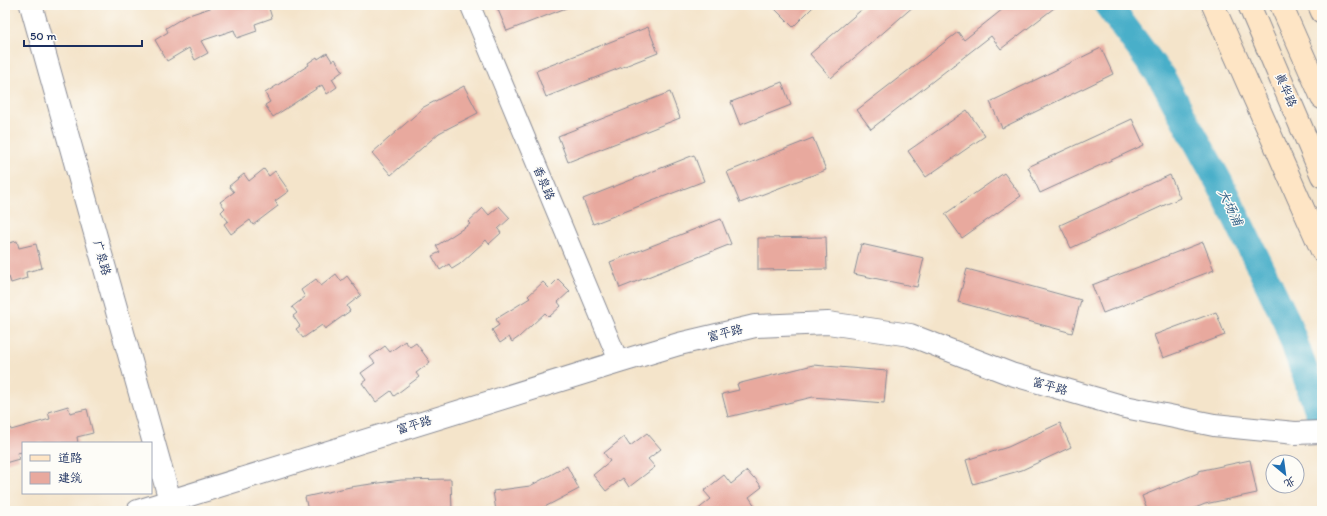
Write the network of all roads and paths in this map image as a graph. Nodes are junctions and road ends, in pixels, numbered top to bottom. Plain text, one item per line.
1 (31, 5) edge
2 (470, 5) edge
3 (1213, 5) edge
4 (1249, 5) edge
5 (1281, 5) edge
6 (1319, 5) edge
7 (1322, 12) edge
8 (1322, 98) edge
9 (1322, 176) edge
10 (1322, 251) edge
11 (619, 362) junction
12 (1322, 432) edge
13 (171, 506) edge
14 (138, 511) edge

1 - 13 street, 广泉路
2 - 11 street, 香泉路
3 - 10 main road
4 - 9 main road, 真华路
5 - 8 main road
6 - 7 main road
11 - 12 street, 富平路
11 - 13 street, 富平路
13 - 14 street, 富平路

